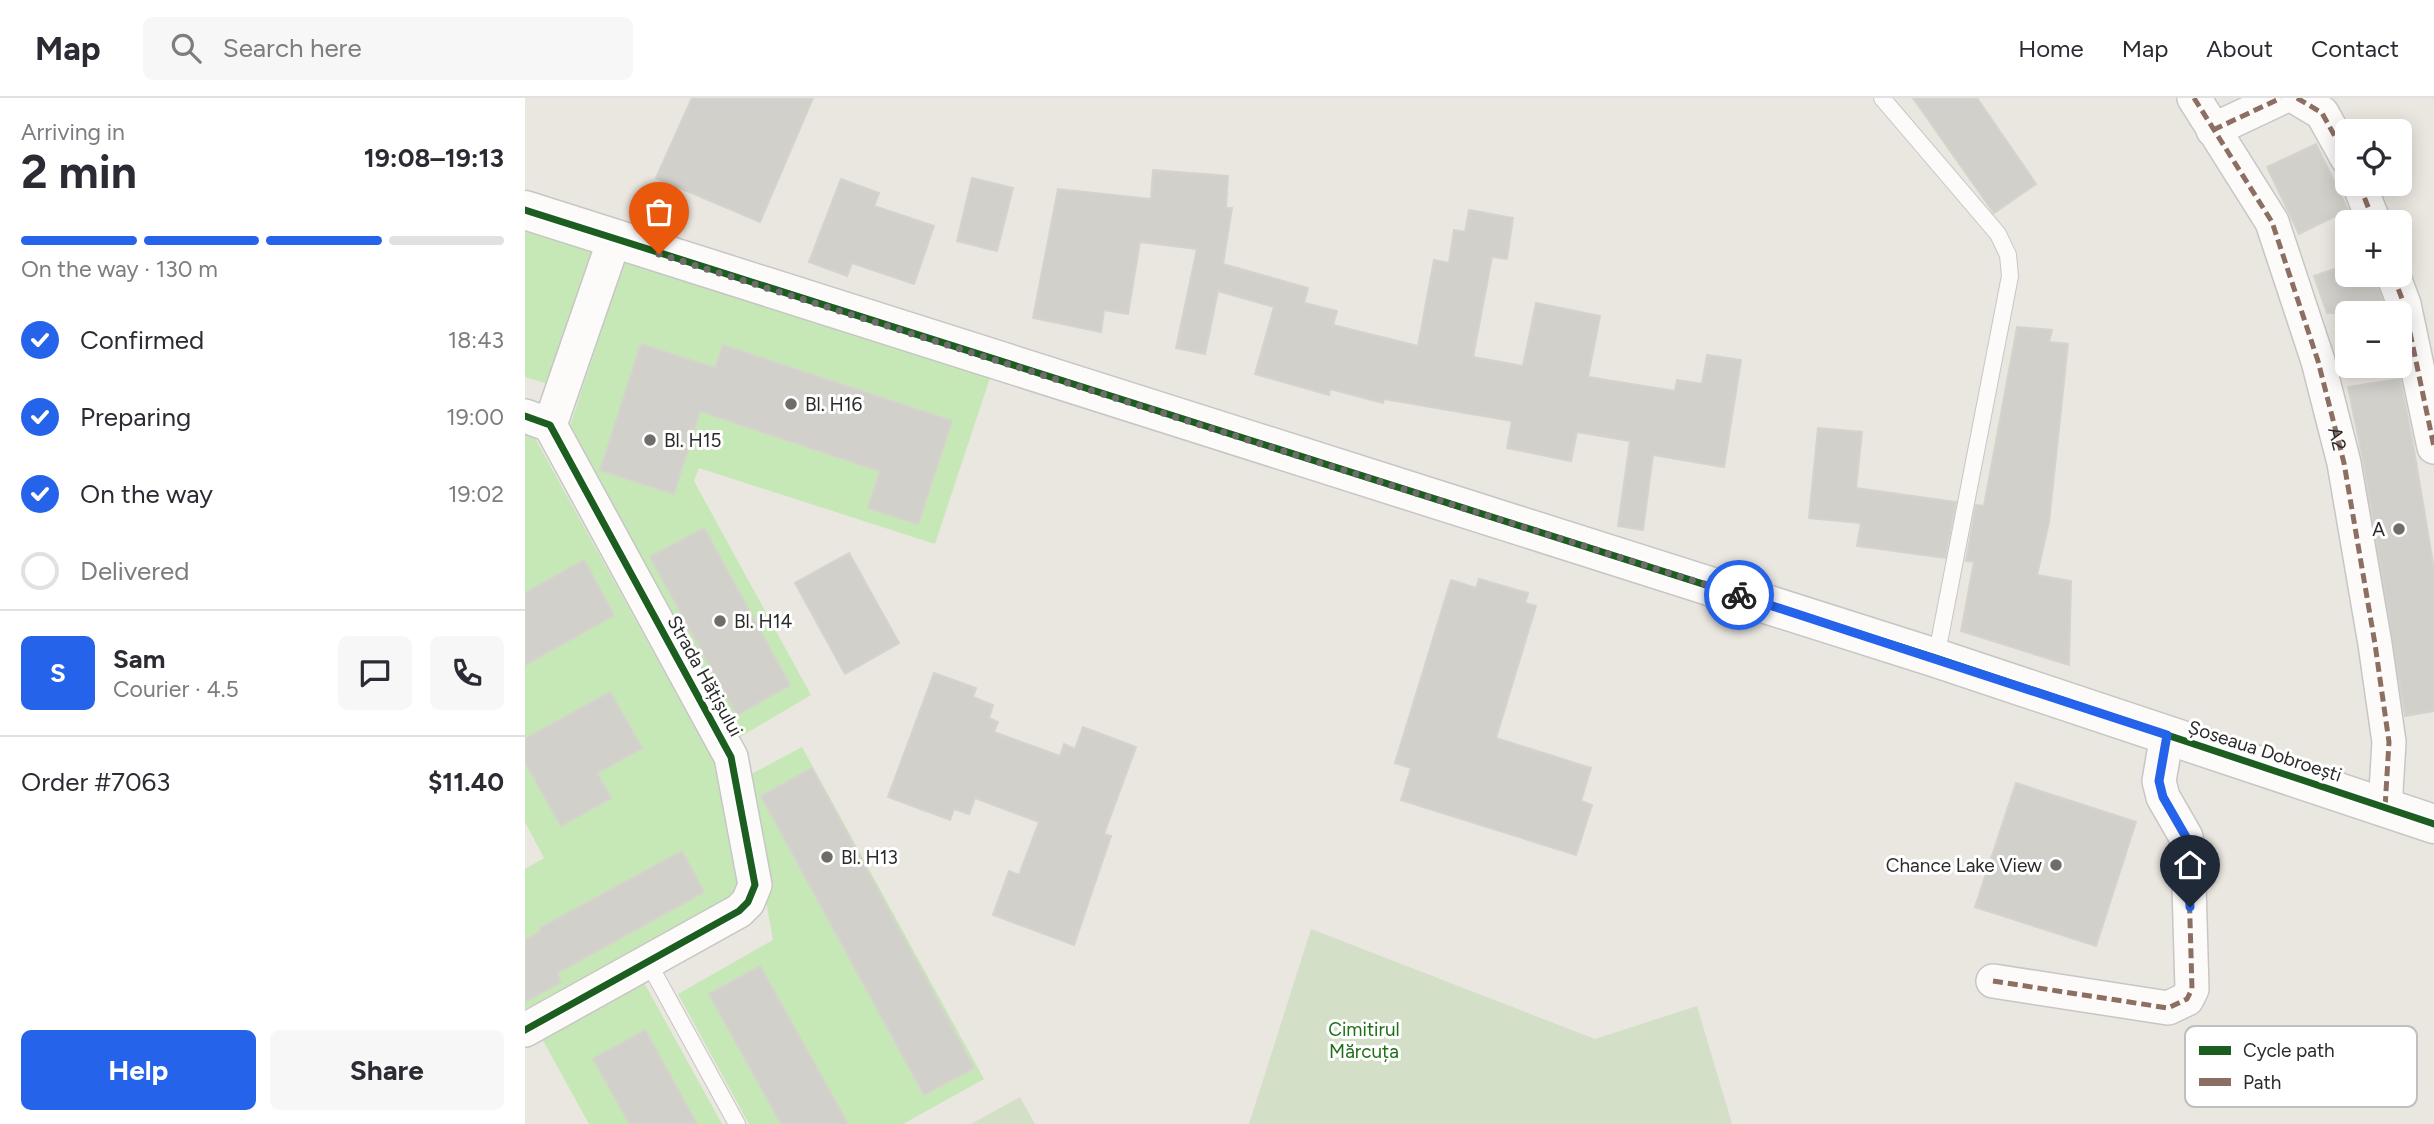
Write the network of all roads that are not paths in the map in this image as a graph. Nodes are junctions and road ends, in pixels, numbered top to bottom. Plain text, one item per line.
1 (1882, 98) edge
2 (2194, 98) edge
3 (2281, 98) edge
4 (2297, 98) edge
5 (2213, 130) junction
6 (2335, 136) edge
7 (525, 210) edge
8 (614, 240) junction
9 (2398, 287) edge
10 (537, 420) edge
11 (2434, 447) edge
12 (1936, 658) junction
13 (2167, 735) junction
14 (2385, 808) junction
15 (2434, 824) edge
16 (648, 962) junction
17 (1993, 981) dead end
18 (525, 1030) edge
19 (737, 1124) edge

1 - 12 lane
2 - 5 street, A2
3 - 5 street
4 - 6 street
5 - 14 street, A2
7 - 8 street, Șoseaua Dobroești
8 - 10 street, Strada Hățișului
8 - 12 street, Șoseaua Dobroești
9 - 11 street
10 - 16 street, Strada Hățișului
12 - 13 street, Șoseaua Dobroești
13 - 14 street, Șoseaua Dobroești
13 - 17 street
14 - 15 street, Șoseaua Dobroești
16 - 18 street, Strada Hățișului
16 - 19 lane

